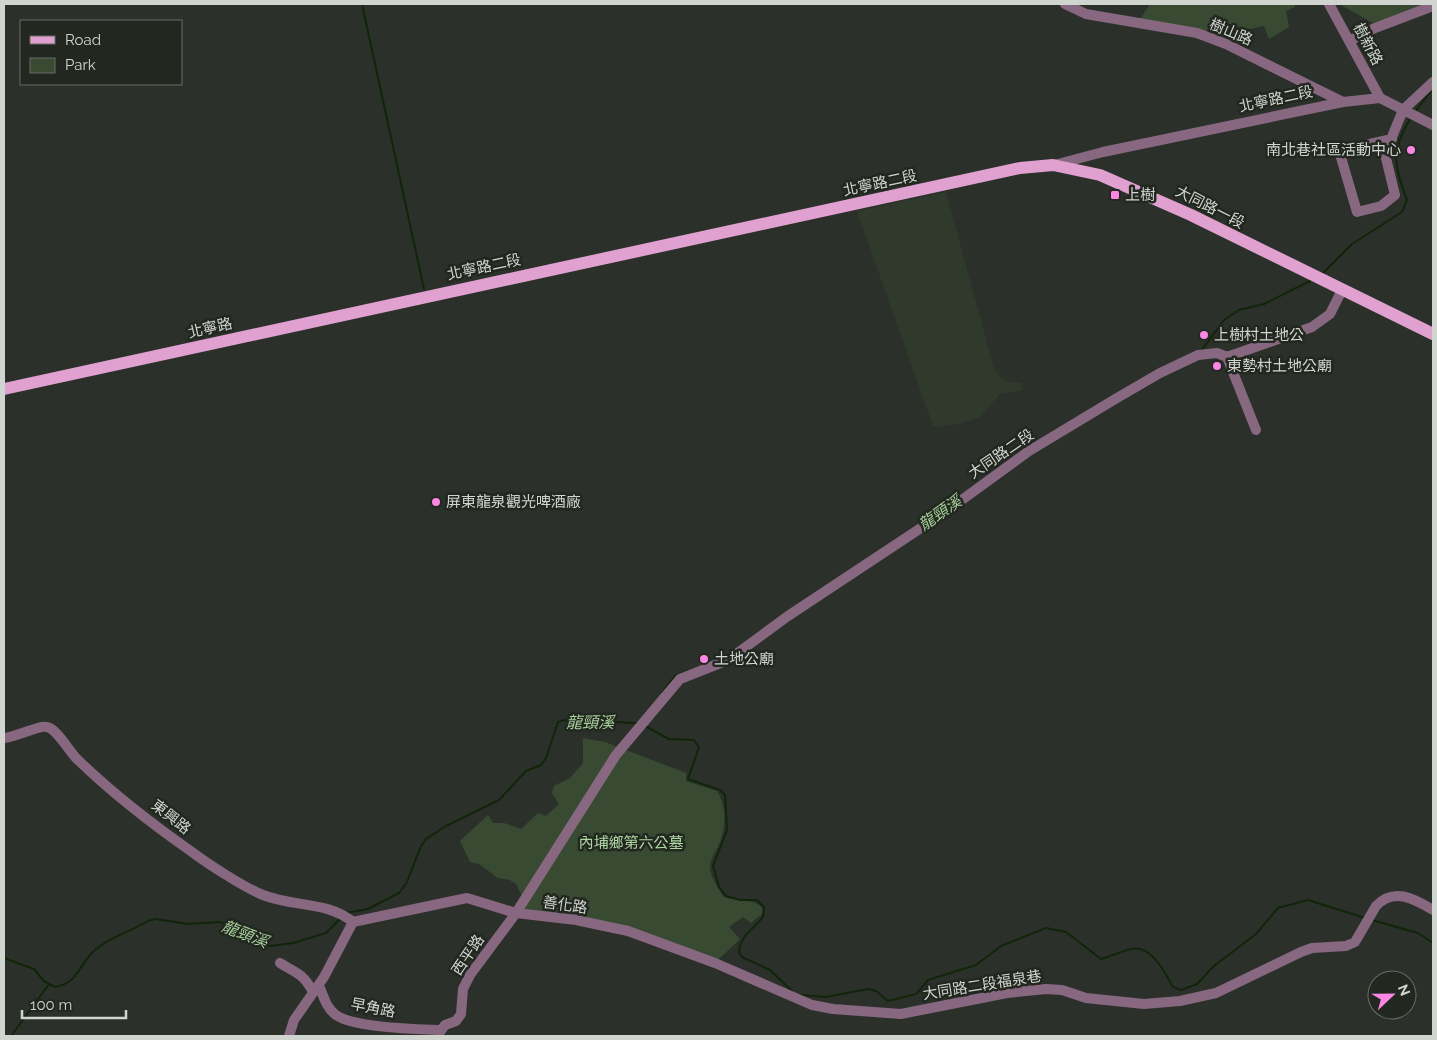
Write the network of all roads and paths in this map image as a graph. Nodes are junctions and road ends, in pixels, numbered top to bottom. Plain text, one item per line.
1 (1065, 4) edge
2 (1328, 4) edge
3 (1433, 6) edge
4 (1350, 41) junction
5 (1433, 82) edge
6 (1380, 98) junction
7 (1343, 102) junction
8 (1410, 114) junction
9 (1433, 125) edge
10 (1392, 139) junction
11 (1053, 165) junction
12 (1342, 290) junction
13 (423, 297) joint
14 (1433, 334) edge
15 (1227, 357) junction
16 (4, 389) edge
17 (1256, 430) dead end
18 (4, 738) edge
19 (1433, 910) edge
20 (516, 913) junction
21 (346, 917) junction
22 (280, 962) dead end
23 (768, 986) joint
24 (316, 989) junction
25 (439, 1033) edge
26 (289, 1036) edge

1 - 7 street, 樹山路
2 - 4 street, 樹新路
3 - 4 street
4 - 6 street, 樹新路
5 - 8 street
6 - 7 street
6 - 8 street
7 - 11 street, 北寧路二段
8 - 9 street
8 - 10 street
10 - 10 street
11 - 12 main road, 大同路一段
11 - 13 main road, 北寧路二段
12 - 14 main road
12 - 15 street, 大同路二段
13 - 16 main road, 北寧路
15 - 17 street
15 - 20 street, 大同路二段
18 - 21 street, 東興路
19 - 23 street, 大同路二段福泉巷
20 - 21 street, 善化路
20 - 23 street, 善化路
20 - 25 street, 西平路
21 - 24 street
22 - 24 street, 早角路
24 - 25 street, 早角路
24 - 26 street

